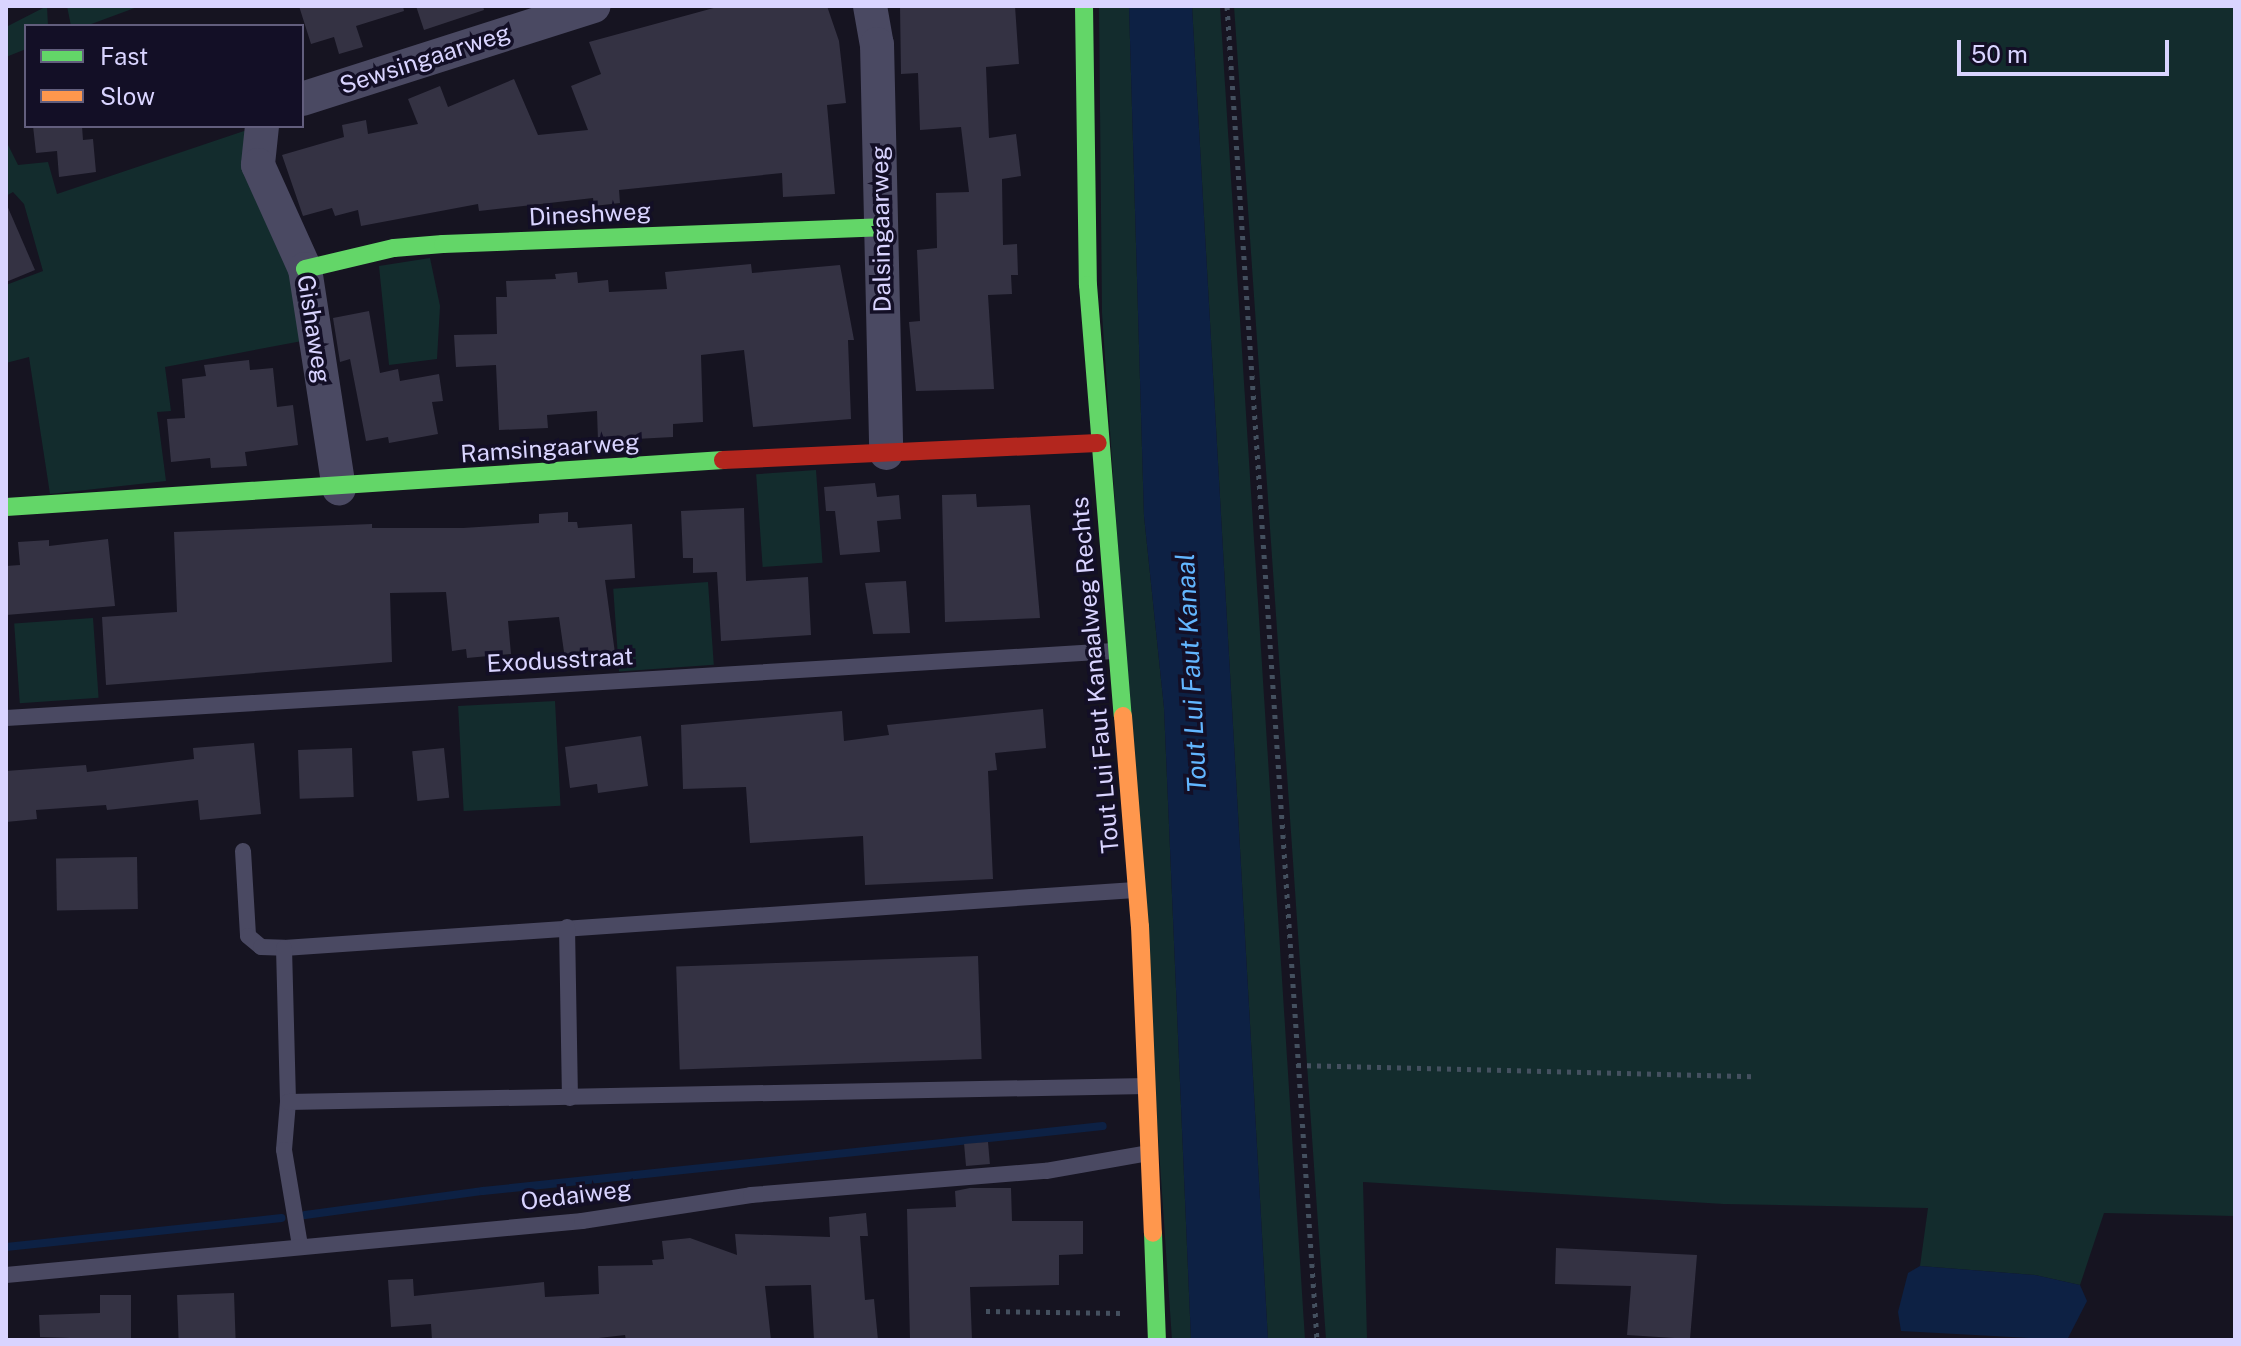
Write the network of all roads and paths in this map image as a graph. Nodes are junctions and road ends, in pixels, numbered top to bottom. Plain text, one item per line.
1 (594, 6) edge
2 (870, 6) edge
3 (1084, 6) edge
4 (1227, 6) edge
5 (304, 98) edge
6 (260, 128) edge
7 (881, 227) junction
8 (305, 269) junction
9 (1098, 443) junction
10 (886, 453) junction
11 (339, 488) junction
12 (6, 507) edge
13 (1116, 651) junction
14 (6, 718) edge
15 (243, 851) dead end
16 (1138, 890) junction
17 (567, 927) junction
18 (284, 948) junction
19 (1297, 1065) junction
20 (1753, 1076) dead end
21 (1148, 1086) junction
22 (570, 1098) junction
23 (288, 1102) junction
24 (1150, 1153) junction
25 (300, 1246) junction
26 (6, 1275) edge
27 (986, 1311) dead end
28 (1156, 1313) junction
29 (1157, 1340) edge
30 (1317, 1340) edge

1 - 5 street, Sewsingaarweg
2 - 7 street, Dalsingaarweg
3 - 9 street, Tout Lui Faut Kanaalweg Rechts
4 - 19 path
6 - 8 street, Gishaweg
7 - 8 street, Dineshweg
7 - 10 street, Dalsingaarweg
8 - 11 street, Gishaweg
9 - 10 street, Ramsingaarweg
9 - 13 street, Tout Lui Faut Kanaalweg Rechts
10 - 11 street, Ramsingaarweg
11 - 12 street, Ramsingaarweg
13 - 14 lane, Exodusstraat
13 - 16 street, Tout Lui Faut Kanaalweg Rechts
15 - 18 lane
16 - 17 lane
16 - 21 street, Tout Lui Faut Kanaalweg Rechts
17 - 18 lane
17 - 22 lane
18 - 23 lane
19 - 20 path
19 - 30 path
21 - 22 lane
21 - 24 street, Tout Lui Faut Kanaalweg Rechts
22 - 23 lane
23 - 25 lane
24 - 25 lane, Oedaiweg
24 - 28 street, Tout Lui Faut Kanaalweg Rechts
25 - 26 lane, Oedaiweg
27 - 28 path
28 - 29 street, Tout Lui Faut Kanaalweg Rechts

